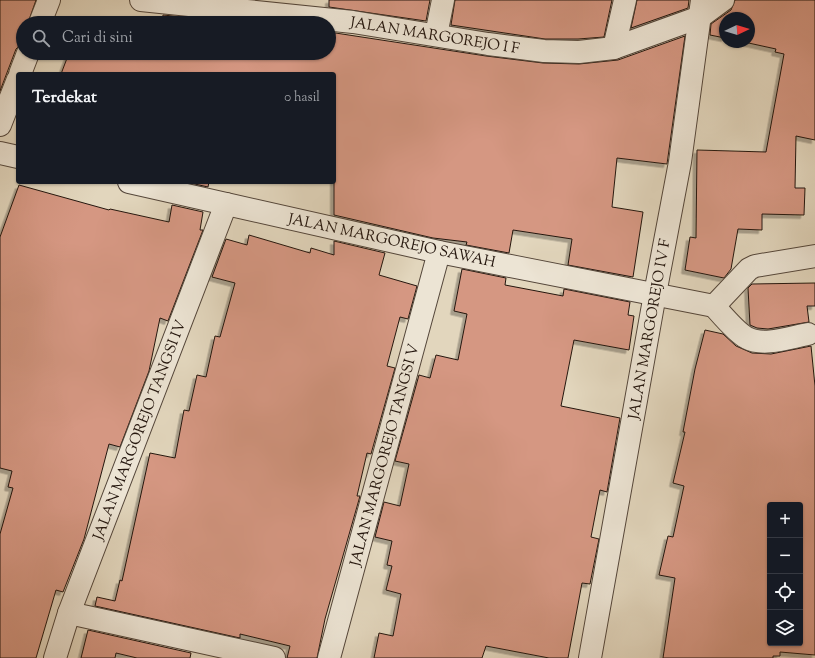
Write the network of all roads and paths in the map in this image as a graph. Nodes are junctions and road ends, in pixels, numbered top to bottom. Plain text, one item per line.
1 (49, 0) edge
2 (141, 0) edge
3 (443, 0) edge
4 (625, 0) edge
5 (724, 0) edge
6 (701, 8) edge
7 (43, 16) edge
8 (295, 16) edge
9 (336, 20) edge
10 (436, 35) junction
11 (614, 48) junction
12 (25, 60) edge
13 (21, 72) edge
14 (16, 84) edge
15 (0, 125) edge
16 (0, 153) edge
17 (16, 157) edge
18 (138, 184) edge
19 (226, 204) junction
20 (439, 252) junction
21 (815, 256) edge
22 (655, 294) junction
23 (714, 306) junction
24 (808, 334) dead end
25 (69, 613) junction
26 (55, 658) edge
27 (274, 658) edge
28 (329, 658) edge
29 (590, 658) edge

1 - 7 street
2 - 8 street, JALAN MARGOREJO I F
3 - 10 street
4 - 11 street
5 - 6 street, JALAN MARGOREJO I F
6 - 11 street, JALAN MARGOREJO I F
6 - 22 street, JALAN MARGOREJO IV F
9 - 10 street, JALAN MARGOREJO I F
10 - 11 street, JALAN MARGOREJO I F
12 - 13 street
14 - 15 street
16 - 17 street
18 - 19 street, JALAN MARGOREJO SAWAH
19 - 20 street, JALAN MARGOREJO SAWAH
19 - 25 street, JALAN MARGOREJO TANGSI IV
20 - 22 street, JALAN MARGOREJO SAWAH
20 - 28 street, JALAN MARGOREJO TANGSI V
21 - 23 street
22 - 23 street, JALAN MARGOREJO SAWAH
22 - 29 street, JALAN MARGOREJO IV F
23 - 24 street
25 - 26 street, JALAN MARGOREJO TANGSI IV
25 - 27 street

